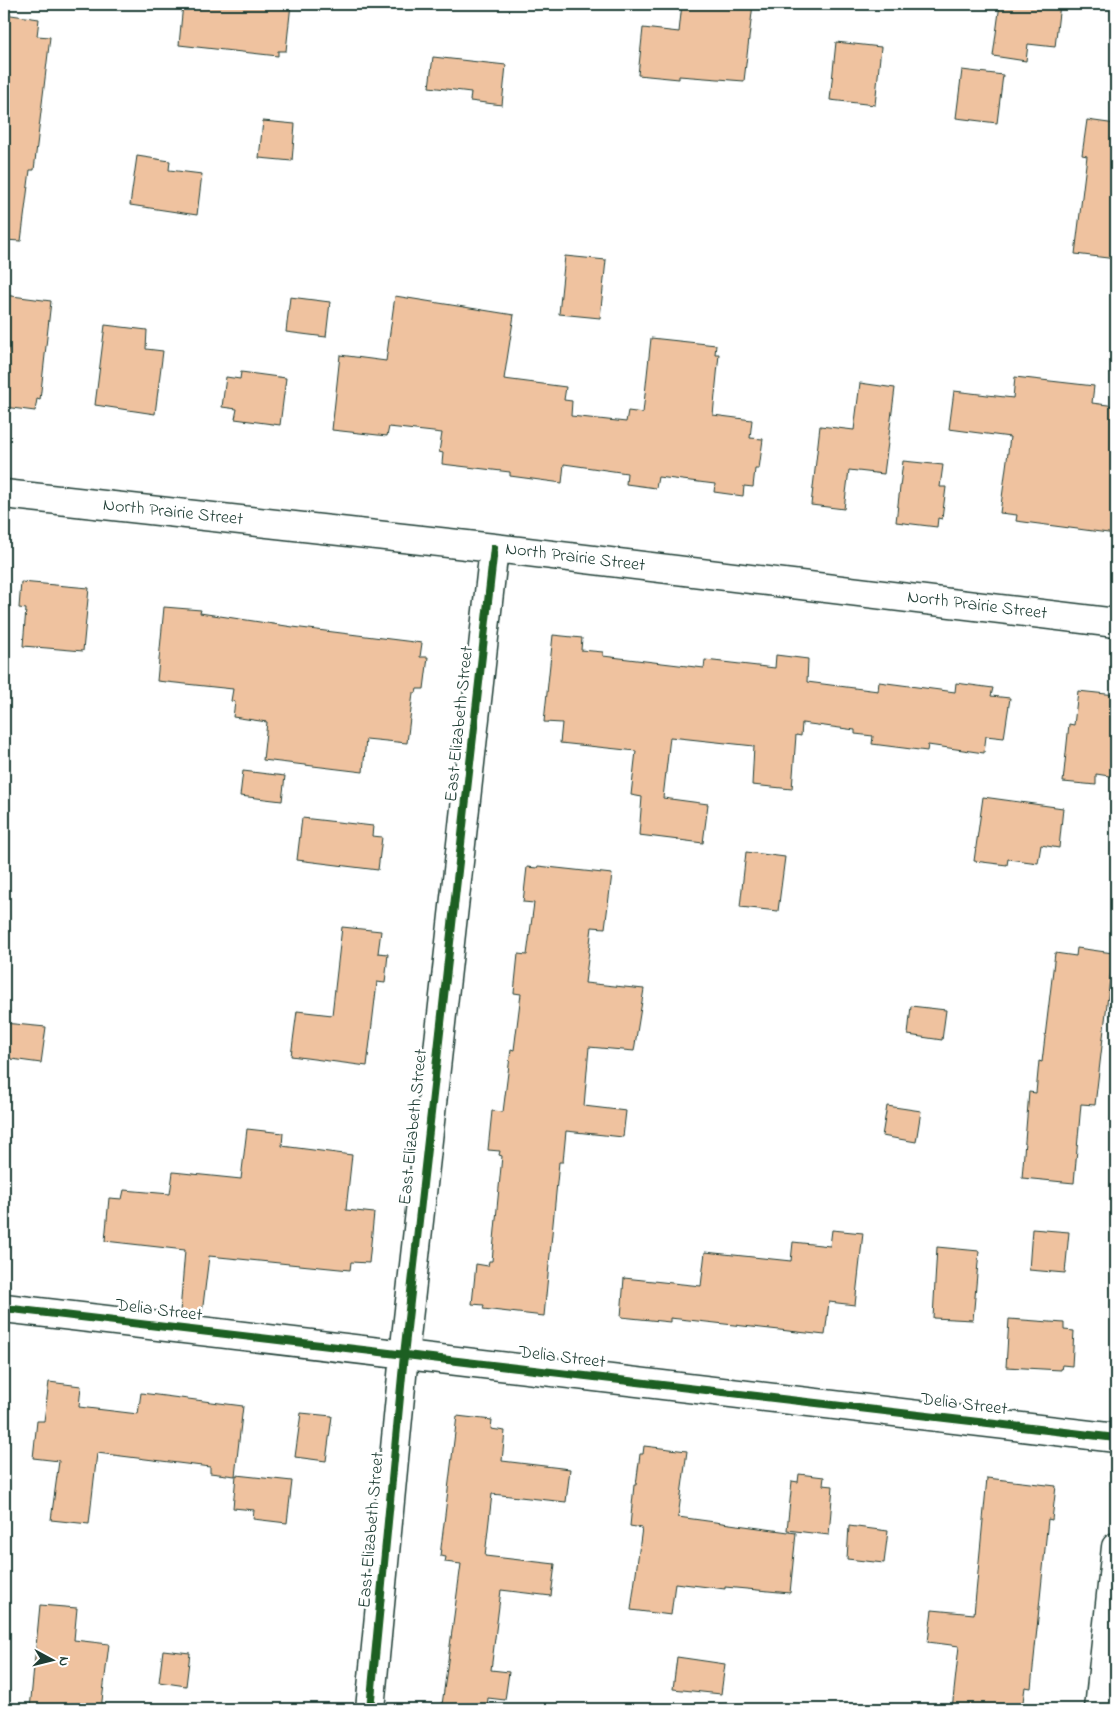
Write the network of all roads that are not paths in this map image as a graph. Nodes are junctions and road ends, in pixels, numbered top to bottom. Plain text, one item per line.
1 (4, 494) edge
2 (494, 548) junction
3 (1116, 623) edge
4 (4, 1308) edge
5 (404, 1355) junction
6 (1116, 1438) edge
7 (1116, 1547) edge
8 (370, 1709) edge
9 (1098, 1709) edge

1 - 2 street, North Prairie Street
2 - 3 street, North Prairie Street
2 - 5 street, East Elizabeth Street
4 - 5 street, Delia Street
5 - 6 street, Delia Street
5 - 8 street, East Elizabeth Street
7 - 9 street

